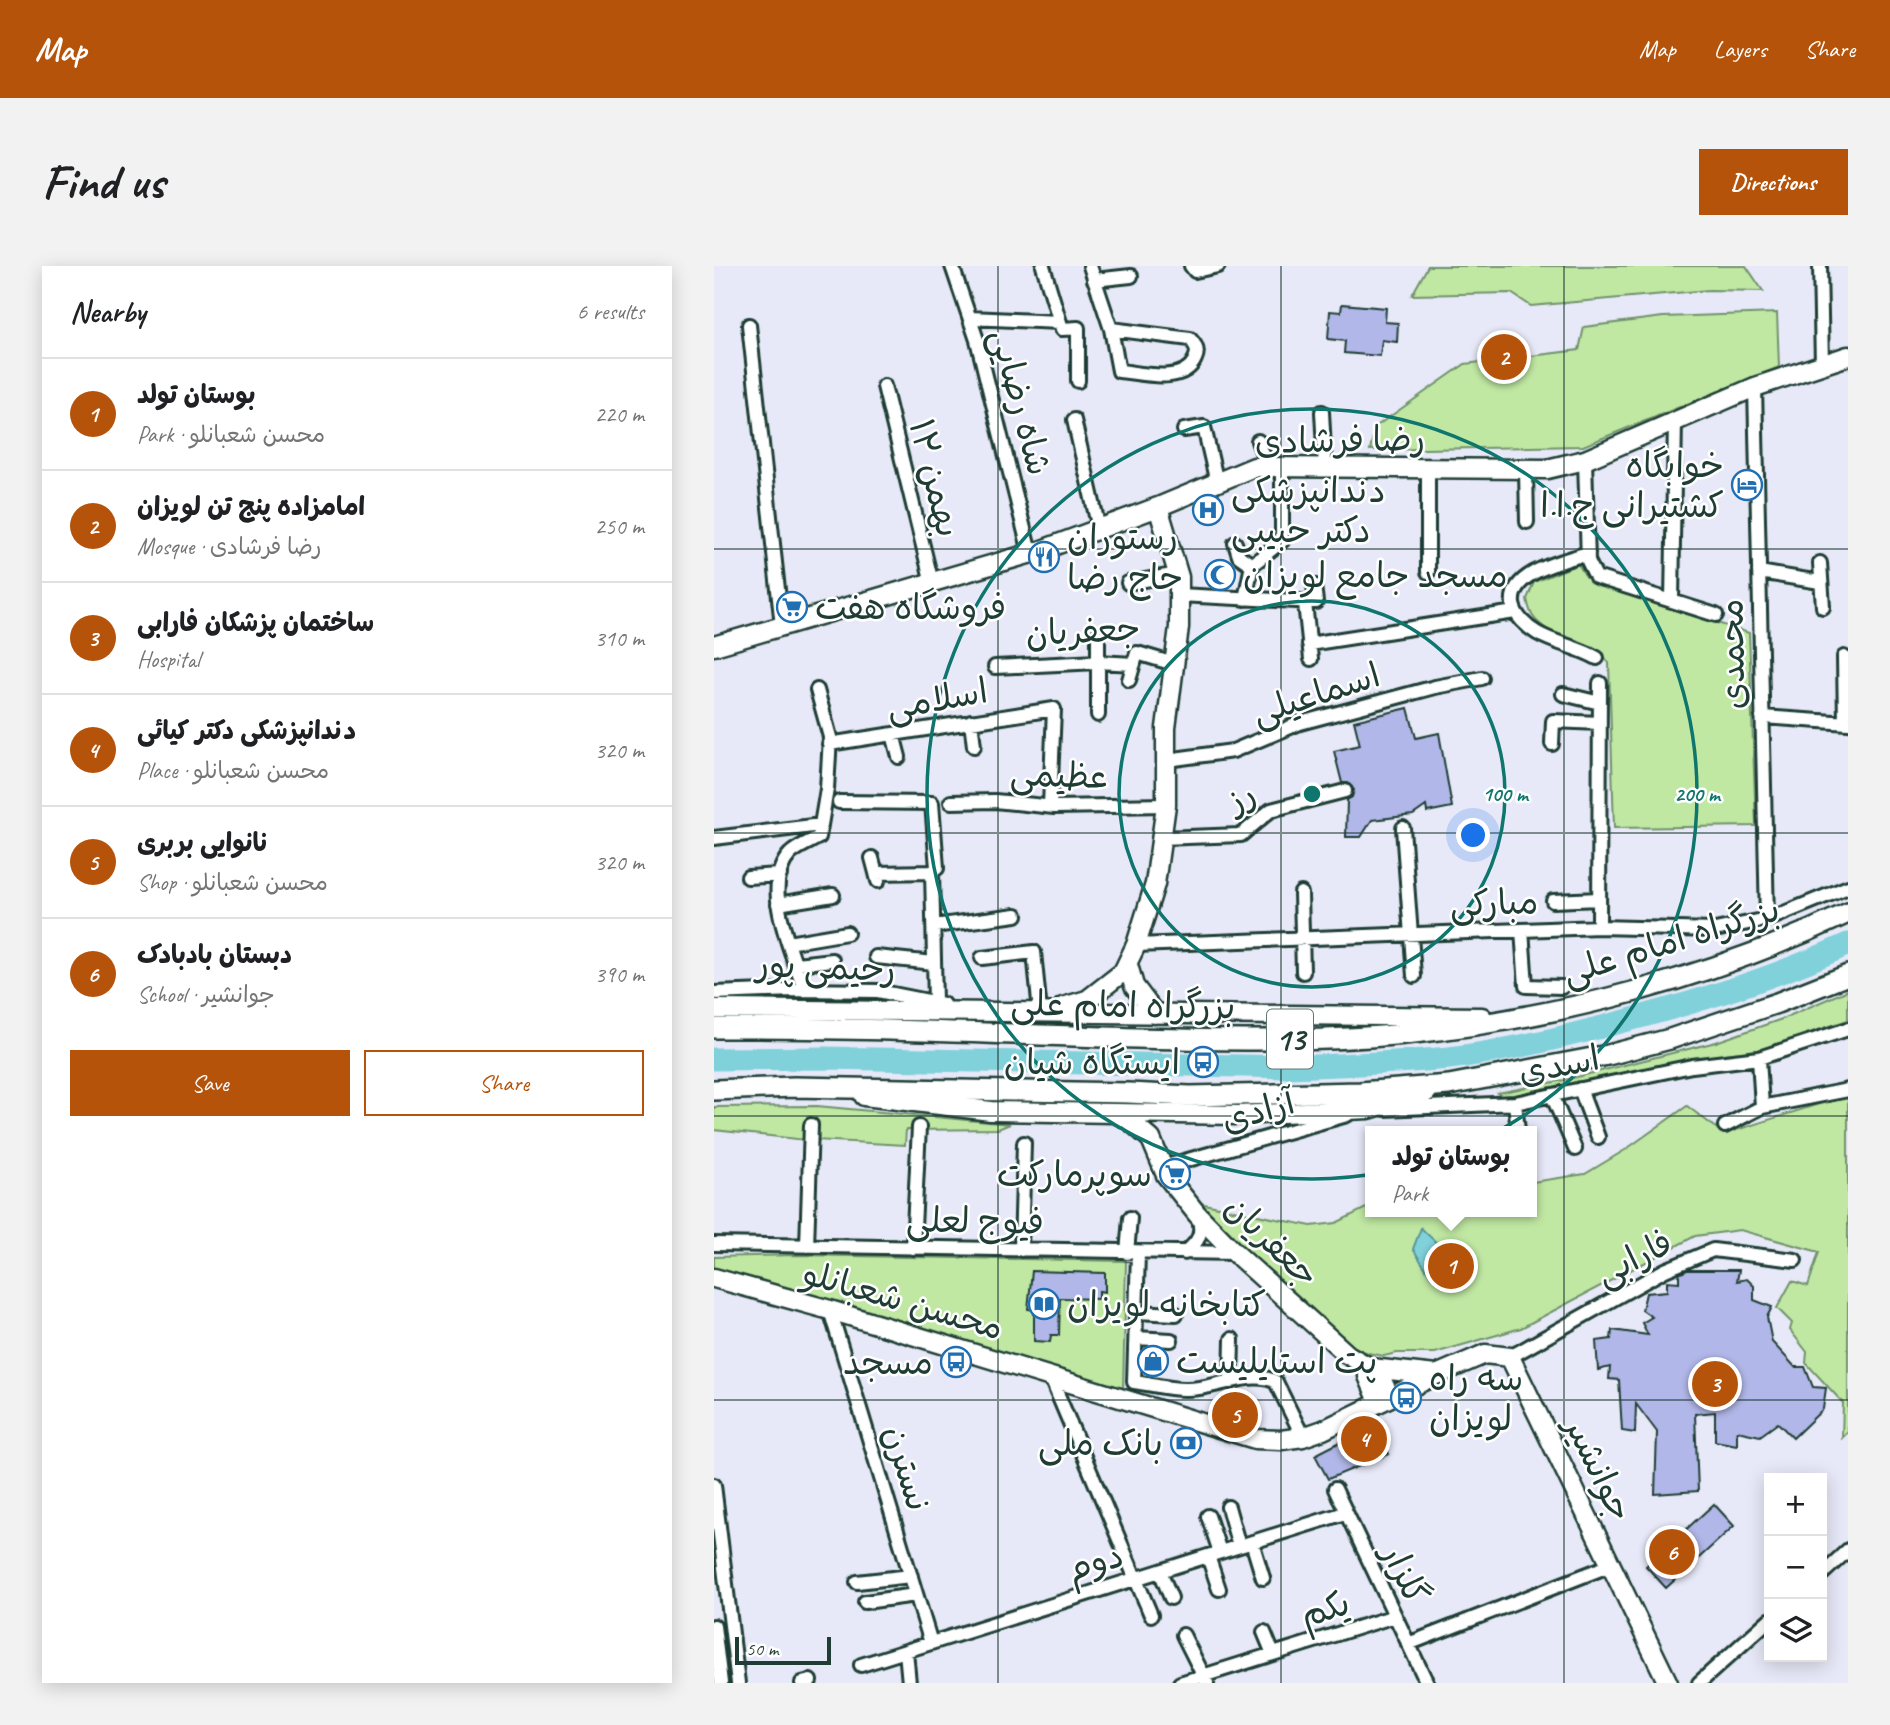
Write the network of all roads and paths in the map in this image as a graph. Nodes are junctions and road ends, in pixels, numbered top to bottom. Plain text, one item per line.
1 (952, 266) edge
2 (1043, 266) edge
3 (1090, 266) edge
4 (1218, 266) edge
5 (1820, 266) edge
6 (1193, 268) edge
7 (1131, 276) dead end
8 (1094, 280) junction
9 (970, 318) junction
10 (1060, 322) junction
11 (748, 325) dead end
12 (1111, 328) junction
13 (1848, 356) edge
14 (1822, 364) junction
15 (1078, 381) dead end
16 (884, 386) dead end
17 (1755, 387) junction
18 (1322, 412) dead end
19 (1074, 420) dead end
20 (1675, 420) junction
21 (1184, 430) dead end
22 (1258, 441) dead end
23 (1586, 460) junction
24 (1275, 467) junction
25 (1325, 467) junction
26 (1428, 468) junction
27 (1526, 469) junction
28 (1217, 483) junction
29 (1158, 507) junction
30 (1527, 522) dead end
31 (1099, 529) junction
32 (1235, 543) dead end
33 (1030, 553) junction
34 (1588, 553) junction
35 (1819, 563) dead end
36 (1252, 565) junction
37 (1428, 572) dead end
38 (1759, 572) junction
39 (1178, 574) junction
40 (1820, 582) junction
41 (932, 583) junction
42 (1128, 583) dead end
43 (1314, 585) dead end
44 (1179, 595) junction
45 (1245, 599) junction
46 (1672, 601) junction
47 (1305, 603) junction
48 (1823, 607) dead end
49 (1515, 612) junction
50 (1716, 615) dead end
51 (782, 626) junction
52 (1098, 635) dead end
53 (1309, 644) junction
54 (714, 646) edge
55 (1844, 657) dead end
56 (1597, 658) dead end
57 (1311, 659) dead end
58 (1098, 662) junction
59 (1134, 664) junction
60 (1174, 664) junction
61 (995, 667) dead end
62 (1482, 678) dead end
63 (1129, 680) dead end
64 (1600, 683) dead end
65 (817, 690) dead end
66 (1563, 694) dead end
67 (1600, 703) junction
68 (1098, 715) dead end
69 (1762, 717) junction
70 (971, 721) junction
71 (1600, 723) junction
72 (1846, 723) edge
73 (893, 734) junction
74 (829, 744) junction
75 (1552, 744) dead end
76 (974, 746) dead end
77 (899, 757) dead end
78 (1167, 760) junction
79 (1345, 791) dead end
80 (839, 802) dead end
81 (951, 802) dead end
82 (1166, 805) junction
83 (1050, 806) junction
84 (821, 824) junction
85 (1403, 828) dead end
86 (714, 838) edge
87 (1161, 838) junction
88 (872, 858) dead end
89 (932, 872) junction
90 (780, 875) junction
91 (748, 877) dead end
92 (1848, 887) edge
93 (1301, 893) dead end
94 (833, 895) dead end
95 (1599, 899) junction
96 (1553, 901) dead end
97 (778, 904) junction
98 (1848, 913) edge
99 (1016, 915) dead end
100 (1767, 919) junction
101 (934, 926) junction
102 (1599, 927) junction
103 (1522, 930) junction
104 (847, 933) dead end
105 (1411, 934) junction
106 (1301, 938) junction
107 (788, 943) junction
108 (1136, 945) junction
109 (876, 957) dead end
110 (982, 958) dead end
111 (832, 960) dead end
112 (934, 963) junction
113 (797, 964) junction
114 (1128, 965) junction
115 (1303, 972) dead end
116 (1848, 975) edge
117 (1414, 976) dead end
118 (1562, 987) dead end
119 (804, 990) junction
120 (714, 993) edge
121 (934, 1002) junction
122 (714, 1009) edge
123 (977, 1011) junction
124 (1040, 1012) junction
125 (1155, 1014) junction
126 (1521, 1017) junction
127 (714, 1028) edge
128 (1848, 1029) edge
129 (1759, 1058) junction
130 (1449, 1085) junction
131 (794, 1087) junction
132 (1580, 1089) junction
133 (714, 1090) edge
134 (1848, 1090) edge
135 (1552, 1095) junction
136 (1515, 1103) junction
137 (1762, 1107) junction
138 (1369, 1109) junction
139 (1114, 1112) junction
140 (1188, 1115) junction
141 (811, 1125) dead end
142 (1517, 1126) edge
143 (1725, 1126) dead end
144 (919, 1127) dead end
145 (1598, 1137) dead end
146 (1151, 1139) junction
147 (1024, 1143) dead end
148 (1575, 1149) dead end
149 (1163, 1167) junction
150 (1197, 1214) junction
151 (1130, 1218) dead end
152 (714, 1244) edge
153 (807, 1246) junction
154 (913, 1248) junction
155 (1021, 1250) junction
156 (1132, 1253) junction
157 (1185, 1253) junction
158 (1235, 1253) junction
159 (1794, 1260) dead end
160 (714, 1278) edge
161 (830, 1310) junction
162 (1136, 1312) junction
163 (1176, 1314) dead end
164 (1136, 1338) junction
165 (1171, 1339) dead end
166 (1232, 1339) dead end
167 (1510, 1357) junction
168 (1371, 1368) junction
169 (1436, 1375) junction
170 (1050, 1376) junction
171 (1231, 1382) junction
172 (1384, 1400) junction
173 (1303, 1437) junction
174 (714, 1485) edge
175 (1335, 1489) dead end
176 (1228, 1507) dead end
177 (1345, 1513) junction
178 (1208, 1516) dead end
179 (1252, 1542) junction
180 (1239, 1546) junction
181 (1848, 1550) edge
182 (1214, 1554) junction
183 (1611, 1565) junction
184 (1827, 1569) edge
185 (1160, 1571) junction
186 (911, 1576) junction
187 (1135, 1578) junction
188 (1263, 1578) dead end
189 (857, 1582) dead end
190 (1219, 1589) dead end
191 (916, 1595) junction
192 (1171, 1598) dead end
193 (865, 1602) dead end
194 (1151, 1615) dead end
195 (1395, 1616) junction
196 (1764, 1624) edge
197 (714, 1626) edge
198 (1264, 1632) dead end
199 (1183, 1635) dead end
200 (931, 1643) junction
201 (1408, 1644) junction
202 (906, 1651) junction
203 (1273, 1654) junction
204 (861, 1665) dead end
205 (1205, 1679) edge
206 (721, 1683) edge
207 (738, 1683) edge
208 (909, 1683) edge
209 (1180, 1683) edge
210 (1427, 1683) edge
211 (1668, 1683) edge
212 (1699, 1683) edge

1 - 9 street, شاه رضایی
2 - 10 street
3 - 8 street
4 - 6 street
5 - 14 street
7 - 8 street
8 - 12 street
9 - 10 street
9 - 33 street, شاه رضایی
10 - 15 street
11 - 51 street
12 - 12 street
13 - 14 main road, رضا فرشادی
14 - 17 main road, رضا فرشادی
16 - 41 street, ۱۲ بهمن
17 - 20 main road, رضا فرشادی
17 - 38 street, محمدی
18 - 25 street
19 - 31 street
20 - 23 main road, رضا فرشادی
20 - 46 street
21 - 28 street
22 - 24 street
23 - 27 main road, رضا فرشادی
23 - 34 street
24 - 25 main road, رضا فرشادی
24 - 28 main road, رضا فرشادی
24 - 36 street
25 - 26 main road, رضا فرشادی
26 - 27 main road, رضا فرشادی
26 - 37 street
27 - 30 street
28 - 29 main road, رضا فرشادی
29 - 31 main road, رضا فرشادی
29 - 39 main road, جعفریان
31 - 33 main road, رضا فرشادی
32 - 36 street
33 - 41 main road, رضا فرشادی
34 - 46 street
34 - 49 street
35 - 40 street
36 - 45 street
38 - 40 street
38 - 69 street, محمدی
39 - 42 street
39 - 44 main road, جعفریان
40 - 48 street
41 - 51 main road, رضا فرشادی
43 - 47 street
44 - 45 street
44 - 60 main road, جعفریان
45 - 47 street
46 - 50 street
47 - 53 street
49 - 53 street
49 - 56 street
51 - 54 main road, رضا فرشادی
52 - 58 street
53 - 57 street
55 - 72 street
58 - 59 street, جعفریان
58 - 61 street, جعفریان
58 - 68 street
59 - 60 street, جعفریان
59 - 63 street
60 - 78 main road, جعفریان
62 - 78 street, اسماعیلی
64 - 67 street
65 - 74 street
66 - 67 street
67 - 71 street
69 - 72 street
69 - 100 street, محمدی
70 - 73 street, اسلامی
70 - 76 street
70 - 83 street, اسلامی
71 - 75 street
71 - 95 street
73 - 74 street, اسلامی
73 - 77 street
74 - 84 street
78 - 82 main road, جعفریان
79 - 87 street, رز
80 - 89 street
81 - 83 street, عظیمی
82 - 83 street, عظیمی
82 - 87 main road, جعفریان
84 - 86 street
84 - 90 street
85 - 105 street
87 - 108 main road, جعفریان
88 - 89 street
89 - 101 street
90 - 91 street
90 - 97 street
92 - 100 street, مبارکی
93 - 106 street
94 - 97 street
95 - 96 street
95 - 102 street
97 - 107 street
98 - 126 highway, بزرگراه امام علی / 13
99 - 101 street
100 - 102 street, مبارکی
101 - 112 street
102 - 103 street, مبارکی
103 - 105 street, مبارکی
103 - 118 street
104 - 107 street
105 - 106 street, مبارکی
105 - 117 street
106 - 108 street, مبارکی
106 - 115 street
107 - 113 street
108 - 114 main road, جعفریان
109 - 112 street
110 - 124 street
111 - 113 street
112 - 121 street
113 - 119 street
114 - 124 main road, جعفریان
114 - 125 main road
116 - 130 highway, 13
119 - 120 street, رحیمی پور
119 - 121 street, رحیمی پور
121 - 123 street, رحیمی پور
122 - 123 main road
123 - 124 main road
124 - 125 main road
125 - 126 main road
126 - 127 highway, بزرگراه امام علی / 13
128 - 129 street, اسدی
129 - 132 street, اسدی
129 - 137 street
130 - 131 highway, 13
130 - 138 main road
131 - 133 highway, 13
131 - 139 main road
132 - 135 street, اسدی
132 - 145 street
134 - 137 street
135 - 136 street, اسدی
135 - 148 street
136 - 138 street, اسدی
136 - 142 street
137 - 143 street
138 - 140 main road
138 - 149 street, آزادی
139 - 140 main road
139 - 146 main road, جعفریان
140 - 146 main road
141 - 153 street
144 - 154 street
146 - 149 main road, جعفریان
147 - 155 street
149 - 150 main road, جعفریان
150 - 157 street
150 - 158 main road, جعفریان
151 - 156 street
152 - 153 street, فیوج لعلی
153 - 154 street, فیوج لعلی
154 - 155 street, فیوج لعلی
155 - 156 street, فیوج لعلی
156 - 157 street, فیوج لعلی
156 - 162 street
157 - 158 street, فیوج لعلی
158 - 168 main road, جعفریان
159 - 167 street, فارابی
160 - 161 main road, محسن شعبانلو
161 - 170 main road, محسن شعبانلو
161 - 186 street, نسترن
162 - 163 street
162 - 164 street
164 - 165 street
164 - 171 street
166 - 171 street
167 - 169 main road, محسن شعبانلو
167 - 183 main road, جوانشیر
168 - 169 main road
168 - 172 main road
169 - 172 main road, محسن شعبانلو
170 - 173 main road, محسن شعبانلو
170 - 187 street
171 - 173 street
172 - 173 main road, محسن شعبانلو
174 - 207 street
175 - 177 street, گلزار
176 - 180 street
177 - 179 street, دوم
177 - 195 street, گلزار
178 - 182 street
179 - 180 street, دوم
179 - 188 street
180 - 182 street, دوم
181 - 184 street
182 - 185 street, دوم
182 - 190 street
183 - 201 street
183 - 211 main road, جوانشیر
185 - 187 street, دوم
185 - 192 street
186 - 189 street
186 - 191 street, نسترن
187 - 194 street
187 - 200 street, دوم
191 - 193 street
191 - 200 street, نسترن
195 - 201 street, گلزار
195 - 203 street, یکم
196 - 212 street
197 - 206 street
198 - 203 street, یکم
199 - 205 street
200 - 202 street, دوم
201 - 210 street, گلزار
202 - 204 street, دوم
202 - 208 street
203 - 205 street, یکم
205 - 209 street, یکم

